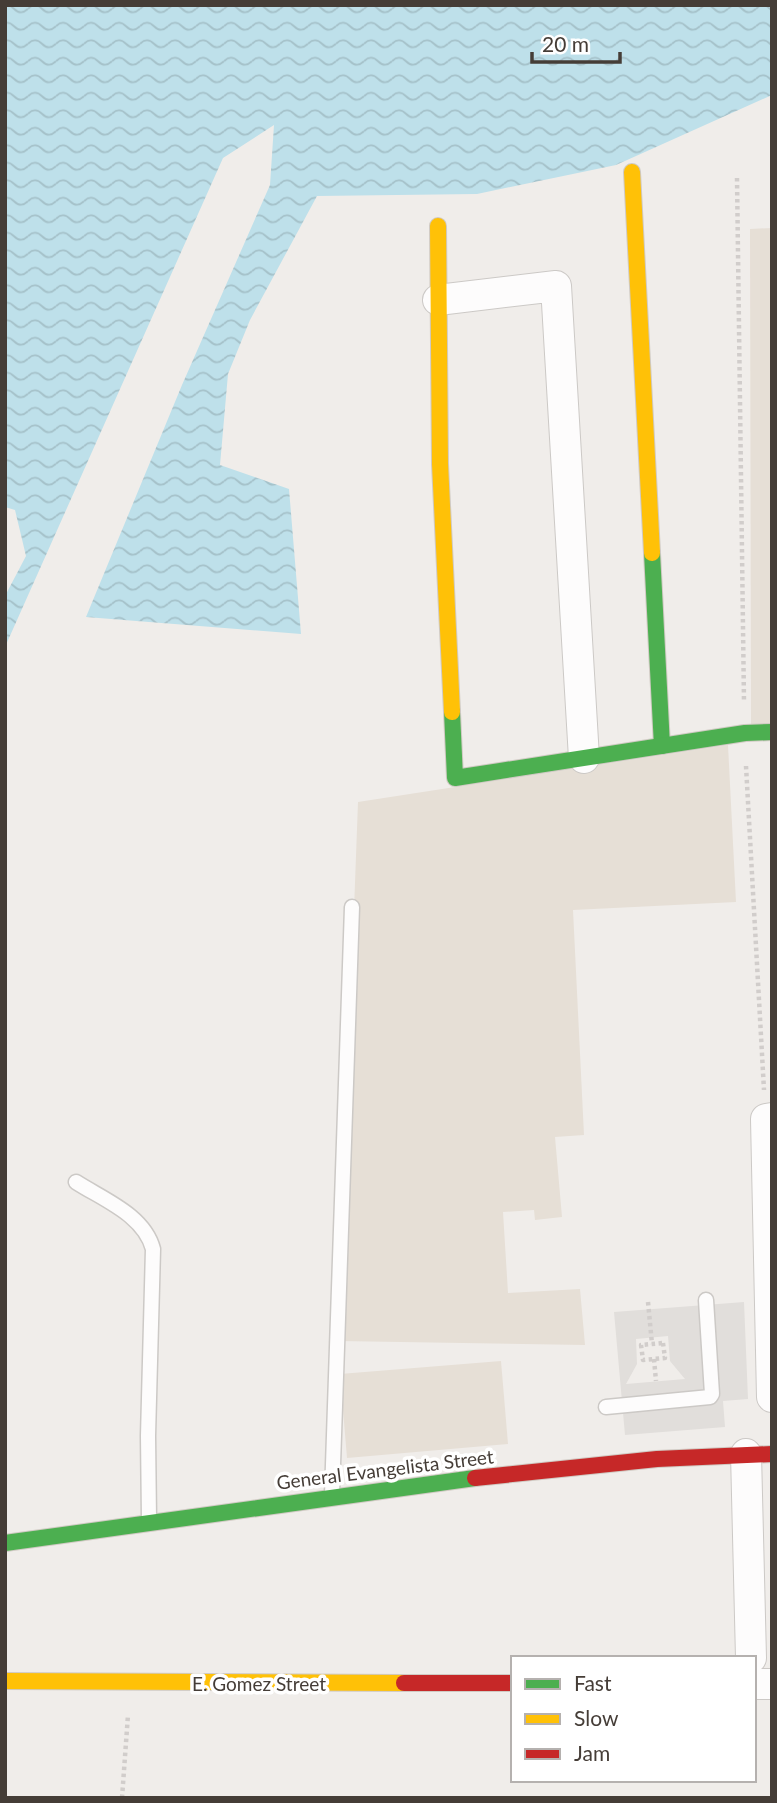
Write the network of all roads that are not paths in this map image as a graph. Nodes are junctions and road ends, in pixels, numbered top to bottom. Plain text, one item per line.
1 (632, 172) dead end
2 (438, 226) dead end
3 (438, 300) junction
4 (772, 732) edge
5 (662, 746) junction
6 (584, 758) junction
7 (352, 906) dead end
8 (769, 1118) edge
9 (76, 1182) dead end
10 (705, 1300) dead end
11 (772, 1397) edge
12 (606, 1407) dead end
13 (759, 1454) edge
14 (332, 1495) junction
15 (149, 1522) junction
16 (5, 1543) edge
17 (751, 1656) edge
18 (5, 1681) edge
19 (511, 1683) edge

1 - 5 street
2 - 3 street
3 - 6 street
3 - 6 street
4 - 5 street
5 - 6 street
7 - 14 lane
8 - 11 street
9 - 15 lane
10 - 12 lane
13 - 14 street, General Evangelista Street
13 - 17 street
14 - 15 street, General Evangelista Street
15 - 16 street, General Evangelista Street
18 - 19 street, E. Gomez Street

